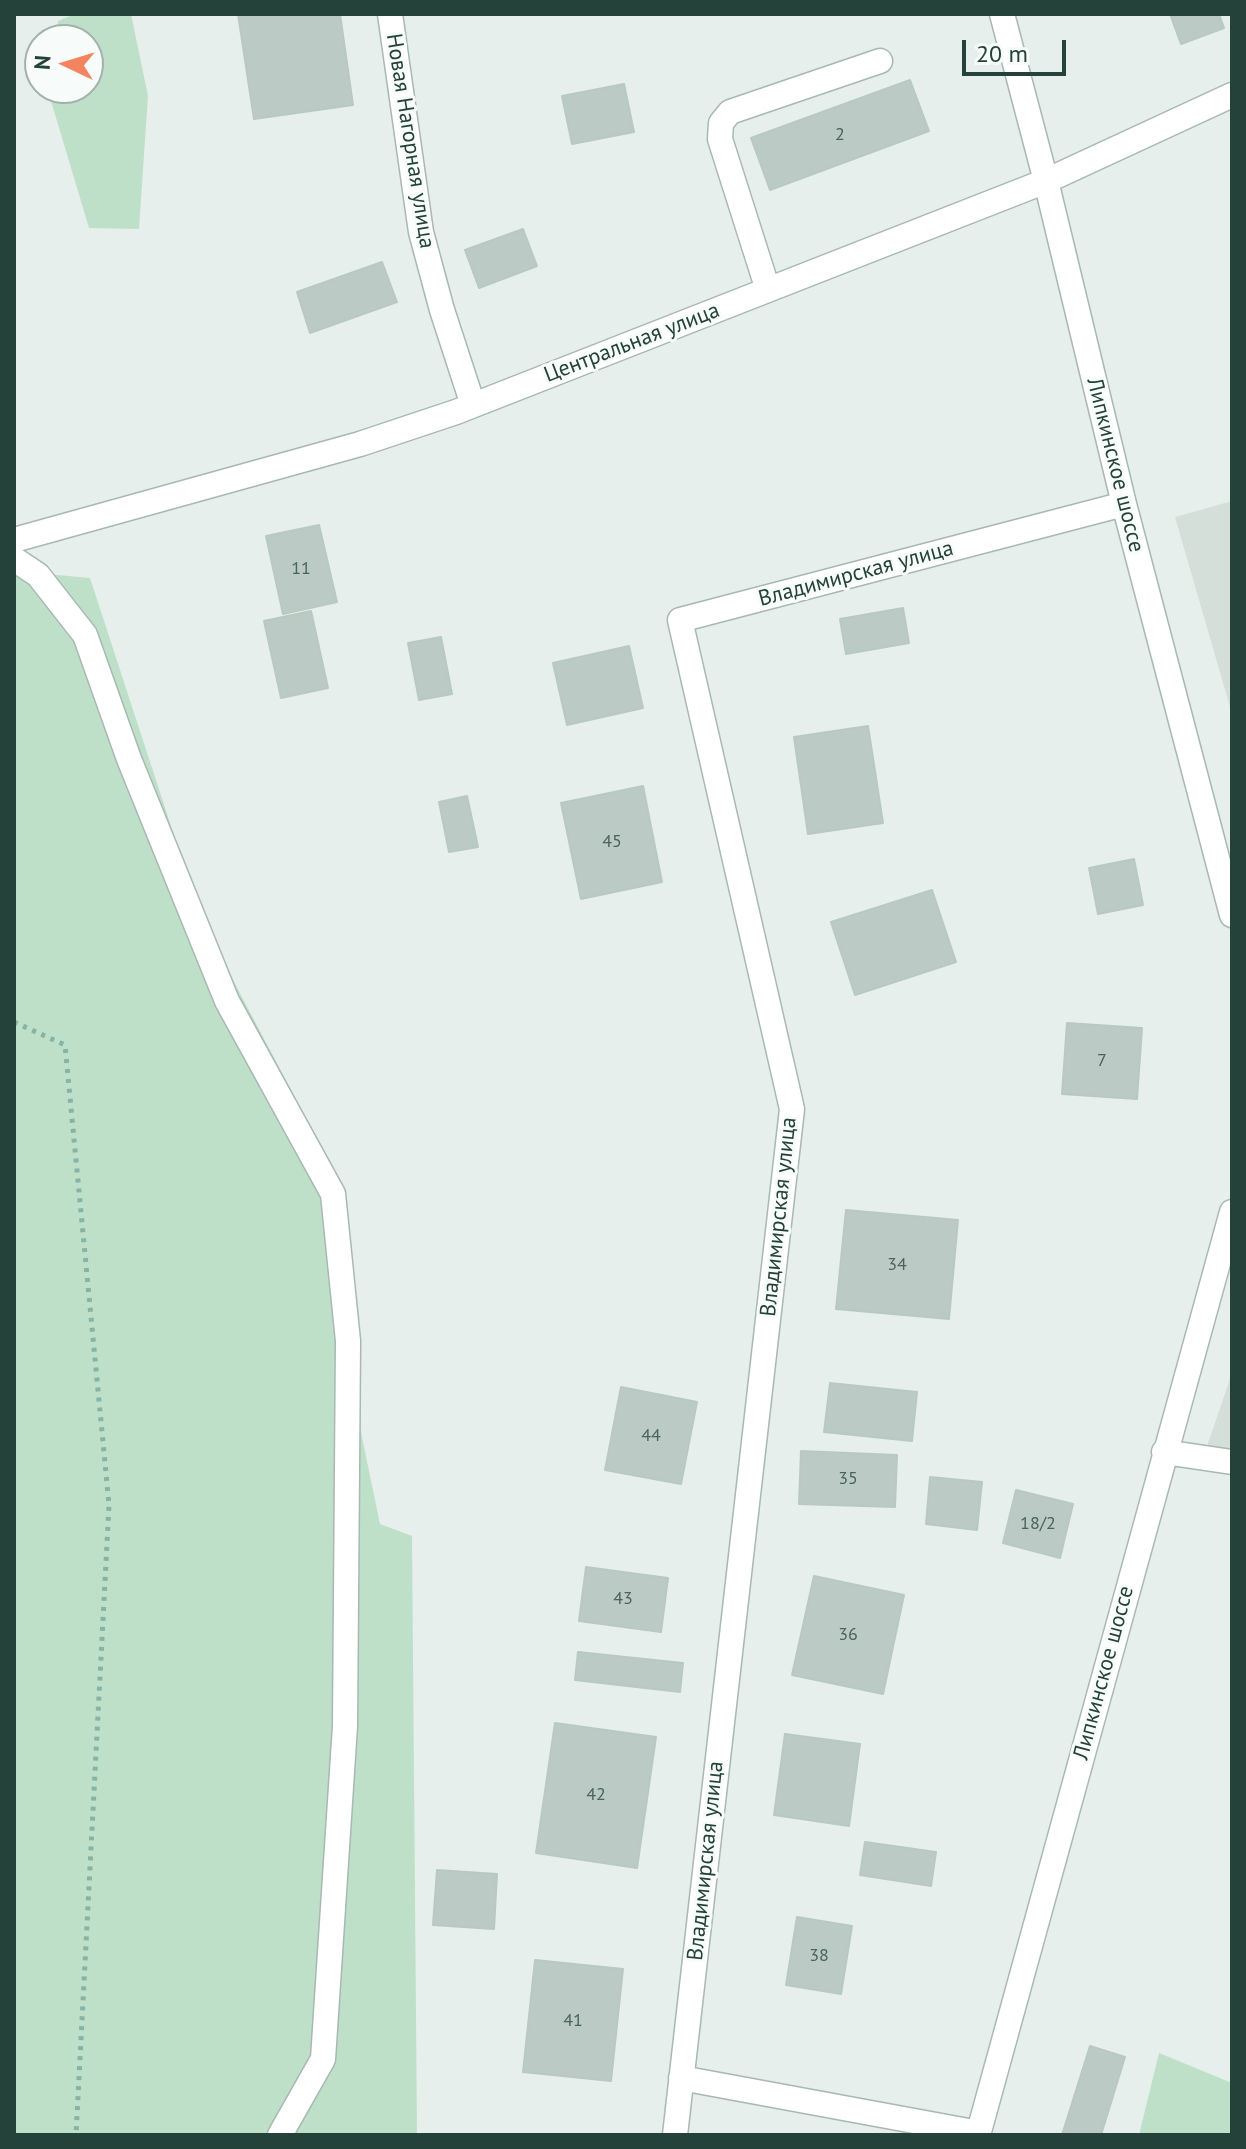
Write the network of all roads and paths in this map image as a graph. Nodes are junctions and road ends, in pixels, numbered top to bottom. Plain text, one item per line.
1 (390, 14) edge
2 (1002, 14) edge
3 (880, 61) dead end
4 (1232, 95) edge
5 (1046, 181) junction
6 (768, 290) junction
7 (473, 405) junction
8 (1124, 504) junction
9 (14, 540) edge
10 (14, 559) edge
11 (1225, 859) edge
12 (1232, 915) edge
13 (14, 1022) edge
14 (1232, 1212) edge
15 (1164, 1452) junction
16 (1232, 1462) edge
17 (681, 2078) junction
18 (978, 2134) edge
19 (76, 2135) edge
20 (280, 2135) edge
21 (675, 2135) edge

1 - 7 street, Новая Нагорная улица
2 - 5 street, Липкинское шоссе
3 - 6 street
4 - 5 street, Центральная улица
5 - 6 street, Центральная улица
5 - 8 street, Липкинское шоссе
6 - 7 street, Центральная улица
7 - 9 street, Центральная улица
8 - 11 street, Липкинское шоссе
8 - 17 street, Владимирская улица
10 - 20 street
11 - 12 street, Липкинское шоссе
13 - 19 path
14 - 15 street, Липкинское шоссе
15 - 16 street
15 - 18 street, Липкинское шоссе
17 - 18 street
17 - 21 street, Владимирская улица

